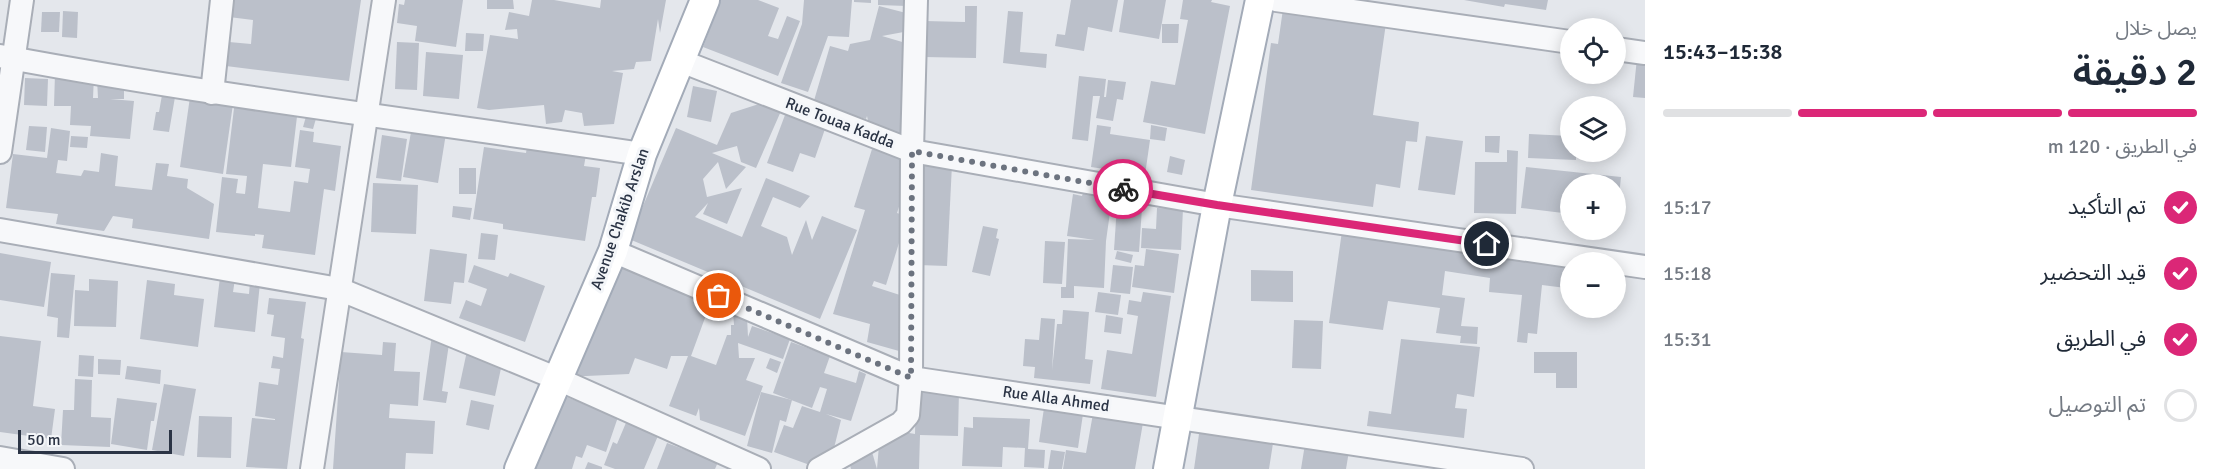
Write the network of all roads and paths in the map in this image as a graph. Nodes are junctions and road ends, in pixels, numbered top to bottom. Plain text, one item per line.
1 (22, 0) edge
2 (222, 0) edge
3 (384, 0) edge
4 (705, 0) edge
5 (916, 0) edge
6 (1260, 0) edge
7 (1276, 0) edge
8 (1560, 41) edge
9 (1626, 50) edge
10 (1645, 53) edge
11 (7, 57) edge
12 (681, 61) junction
13 (212, 93) junction
14 (366, 113) junction
15 (912, 151) junction
16 (0, 152) edge
17 (642, 154) junction
18 (1217, 205) junction
19 (0, 230) edge
20 (613, 251) junction
21 (1645, 267) edge
22 (339, 290) junction
23 (911, 378) junction
24 (558, 379) junction
25 (1178, 416) junction
26 (0, 458) edge
27 (63, 469) edge
28 (312, 469) edge
29 (519, 469) edge
30 (759, 469) edge
31 (819, 469) edge
32 (1168, 469) edge
33 (1522, 469) edge

1 - 11 street
2 - 13 street
3 - 14 street
4 - 12 main road, Avenue Chakib Arslan
5 - 15 street
6 - 18 main road
7 - 8 street
9 - 10 street
11 - 13 street
11 - 16 street
12 - 15 street, Rue Touaa Kadda
12 - 17 main road, Avenue Chakib Arslan
13 - 14 street
14 - 17 street
14 - 22 street
15 - 18 street, Rue Touaa Kadda
15 - 23 street
17 - 20 main road, Avenue Chakib Arslan
18 - 21 street, Rue Touaa Kadda
18 - 25 main road
19 - 22 street
20 - 23 street, Rue Alla Ahmed
20 - 24 main road, Avenue Chakib Arslan
22 - 24 street
22 - 28 street
23 - 25 street, Rue Alla Ahmed
23 - 31 street
24 - 29 main road, Avenue Chakib Arslan
24 - 30 street
25 - 32 main road
25 - 33 street, Rue Alla Ahmed
26 - 27 street

